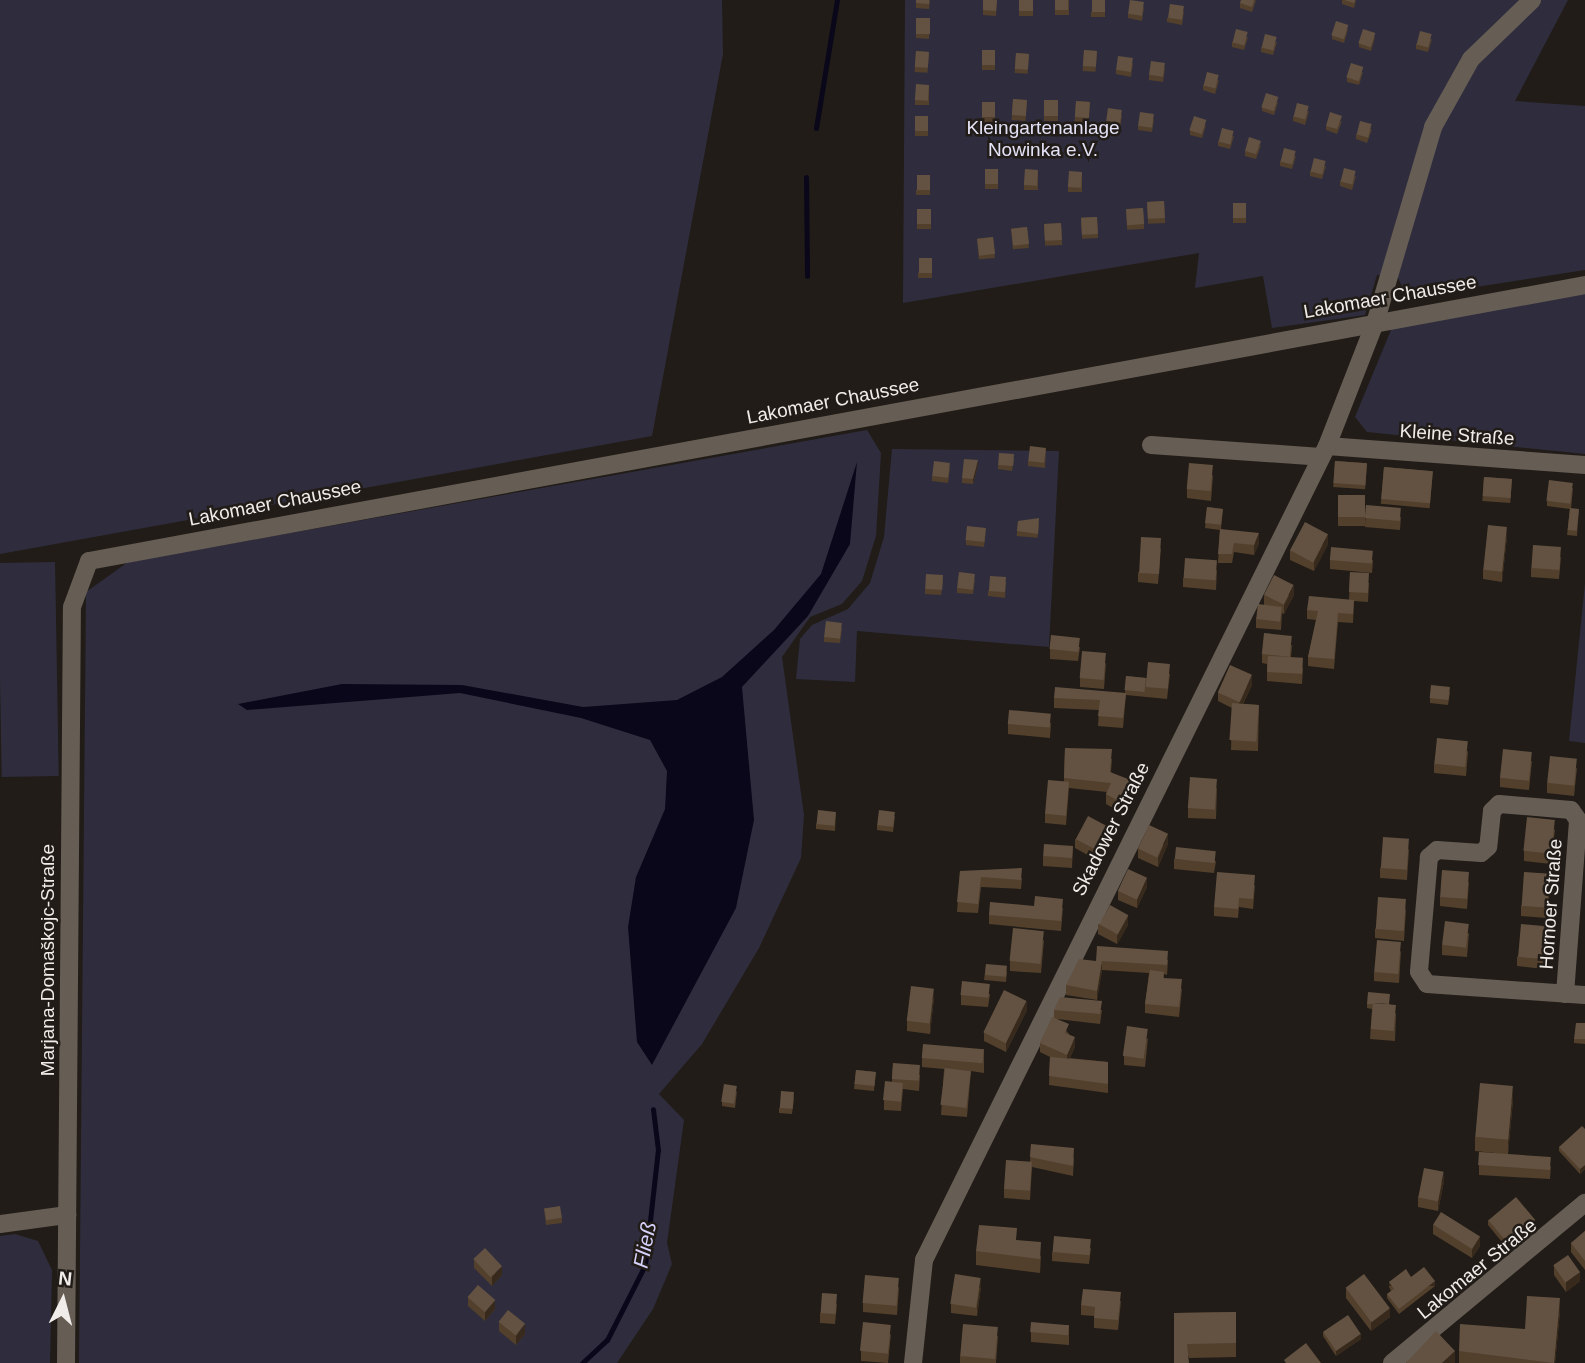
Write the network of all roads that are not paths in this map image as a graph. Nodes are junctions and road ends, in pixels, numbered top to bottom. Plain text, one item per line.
1 (1532, 0) edge
2 (1585, 285) edge
3 (1376, 320) junction
4 (1151, 444) dead end
5 (1324, 451) junction
6 (1585, 465) edge
7 (89, 561) joint
8 (1565, 994) junction
9 (1585, 995) edge
10 (1585, 1203) edge
11 (67, 1215) junction
12 (0, 1224) edge
13 (66, 1363) edge
14 (913, 1363) edge
15 (1392, 1363) edge

1 - 3 street, Skadower Straße
2 - 3 street, Lakomaer Chaussee
3 - 5 street, Skadower Straße
3 - 7 street, Lakomaer Chaussee
4 - 5 street, Kleine Straße
5 - 6 street, Kleine Straße
5 - 14 street, Skadower Straße
7 - 11 street, Marjana-Domaškojc-Straße
8 - 8 street, Hornoer Straße
8 - 9 street, Hornoer Straße
10 - 15 street, Lakomaer Straße
11 - 12 street
11 - 13 street, Marjana-Domaškojc-Straße

